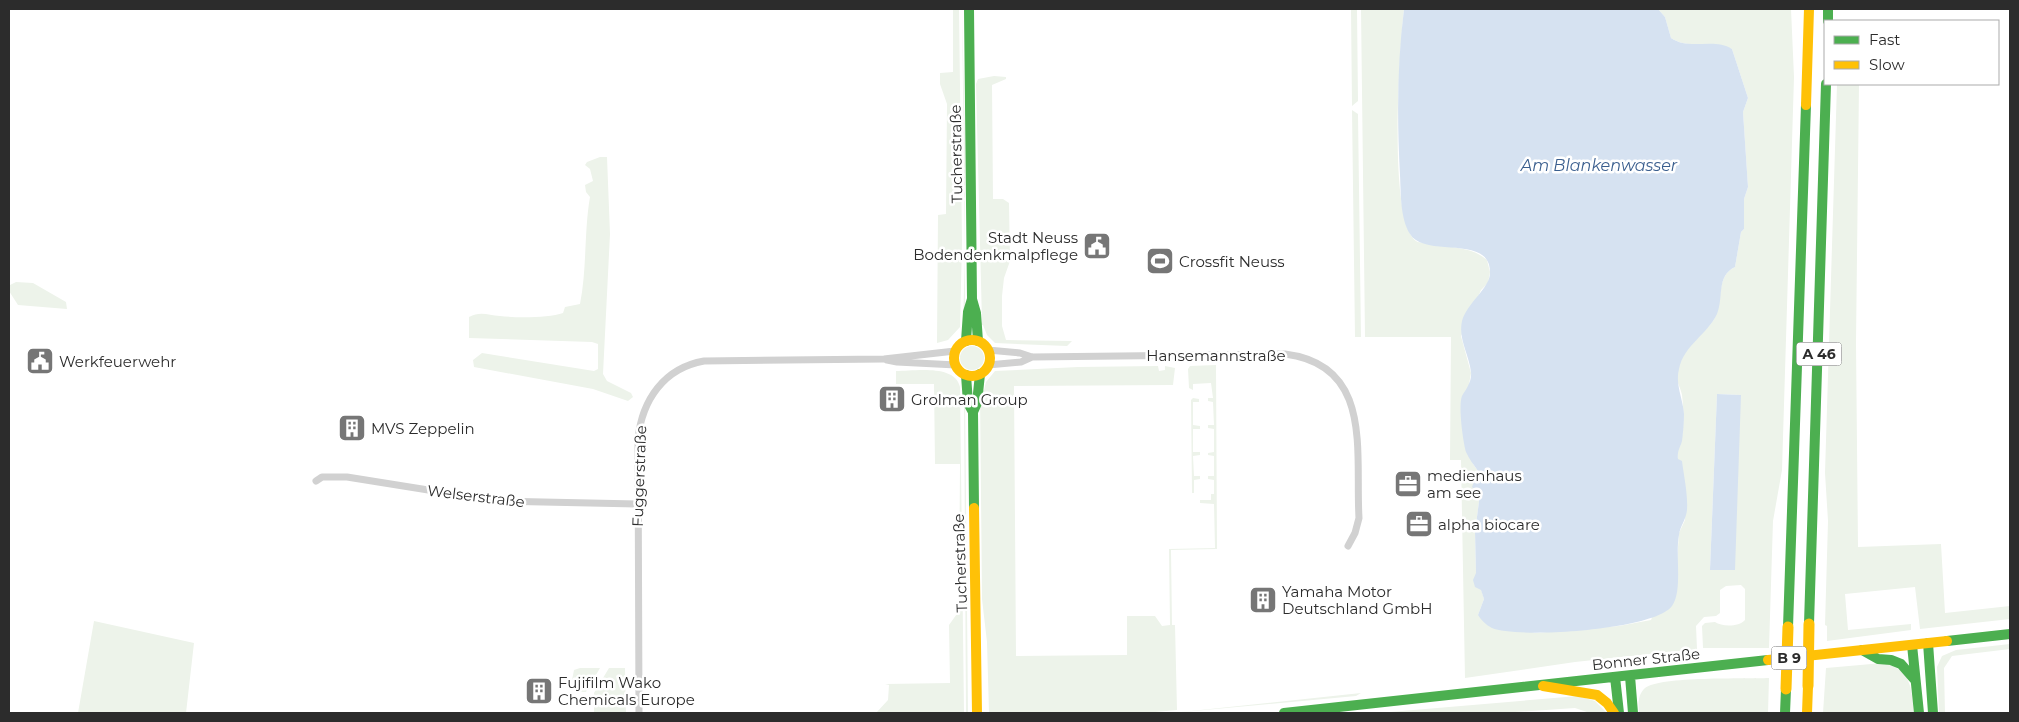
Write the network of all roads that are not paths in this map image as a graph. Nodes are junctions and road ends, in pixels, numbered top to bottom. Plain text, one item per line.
1 (968, 9) edge
2 (1809, 9) edge
3 (1826, 85) edge
4 (972, 299) junction
5 (966, 341) junction
6 (978, 341) junction
7 (956, 350) junction
8 (988, 350) junction
9 (1032, 357) junction
10 (884, 359) junction
11 (956, 365) junction
12 (984, 370) junction
13 (966, 375) junction
14 (973, 412) junction
15 (316, 481) dead end
16 (637, 504) junction
17 (1348, 546) dead end
18 (2010, 634) edge
19 (1928, 643) junction
20 (1912, 645) junction
21 (1862, 650) junction
22 (1630, 676) junction
23 (1615, 677) junction
24 (1915, 680) junction
25 (1543, 686) junction
26 (639, 713) edge
27 (977, 713) edge
28 (1284, 713) edge
29 (1614, 713) edge
30 (1619, 713) edge
31 (1634, 713) edge
32 (1785, 713) edge
33 (1807, 713) edge
34 (1919, 713) edge
35 (1933, 713) edge

1 - 4 main road, Tucherstraße
2 - 32 main road, A 46, bridge
3 - 33 main road, A 46, bridge
4 - 5 main road, Tucherstraße
4 - 6 main road, Tucherstraße
5 - 6 main road
5 - 7 main road
6 - 8 main road
7 - 10 street, Fuggerstraße
7 - 11 main road
8 - 9 street, Hansemannstraße
8 - 12 main road
9 - 12 street, Hansemannstraße
9 - 17 street, Hansemannstraße
10 - 11 street, Fuggerstraße
10 - 16 street, Fuggerstraße
11 - 13 main road
12 - 13 main road
12 - 14 main road, Tucherstraße
13 - 14 main road, Tucherstraße
14 - 27 main road, Tucherstraße
15 - 16 street, Welserstraße
16 - 26 street, Fuggerstraße
18 - 19 main road, Bonner Straße / B 9
19 - 20 main road, Bonner Straße / B 9
19 - 35 main road
20 - 21 main road, Bonner Straße / B 9
20 - 24 main road
21 - 22 main road, Bonner Straße / B 9
21 - 24 main road
22 - 23 main road, Bonner Straße / B 9
22 - 31 main road
23 - 25 main road, Bonner Straße / B 9
23 - 30 main road
24 - 34 main road
25 - 28 main road, Bonner Straße / B 9
25 - 29 main road

